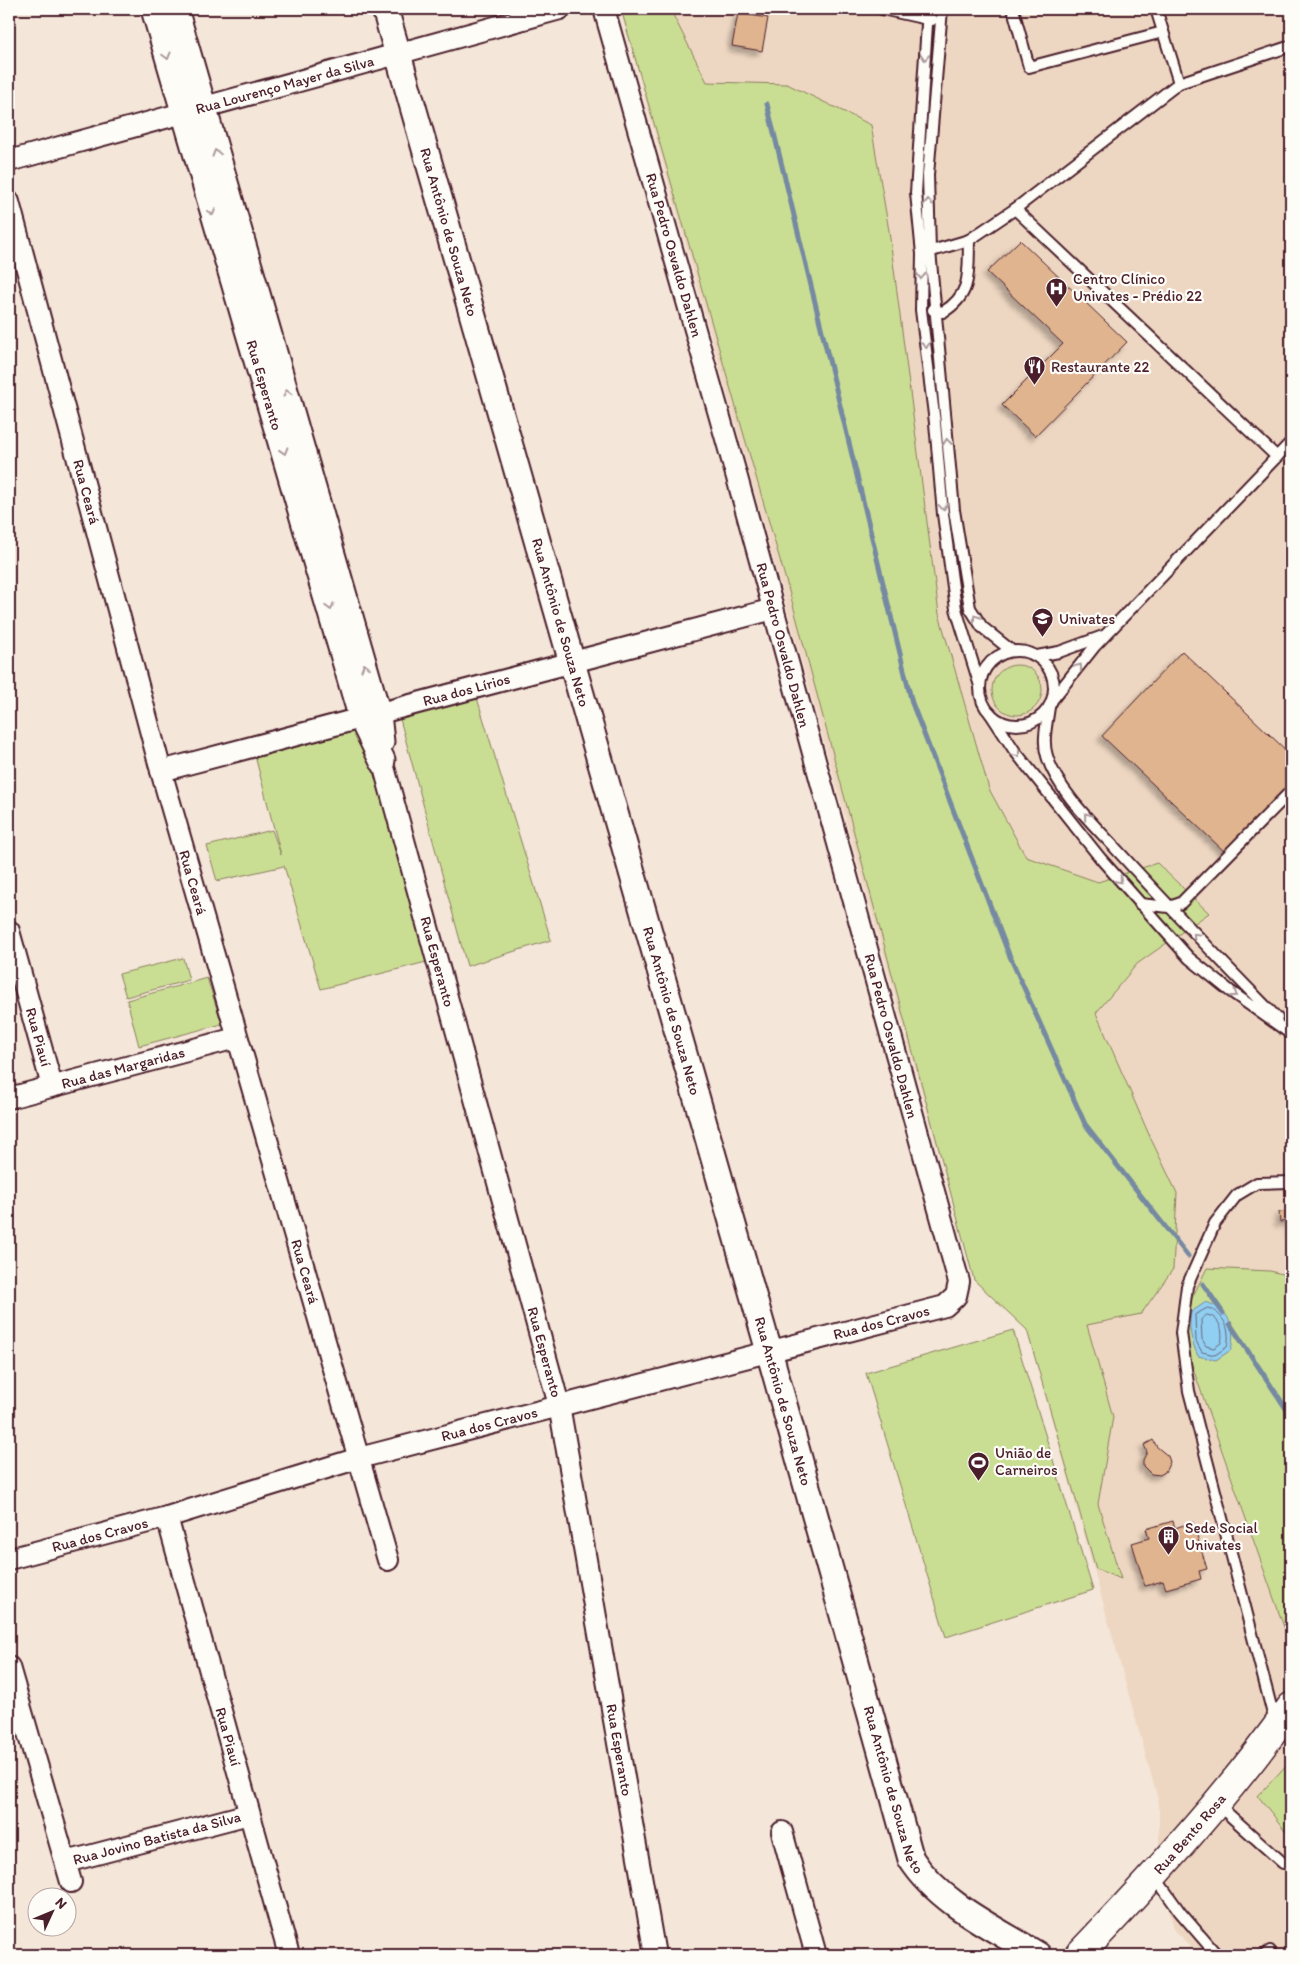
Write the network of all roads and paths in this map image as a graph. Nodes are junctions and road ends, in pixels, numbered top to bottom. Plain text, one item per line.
1 (154, 9) edge
2 (175, 9) edge
3 (385, 9) edge
4 (560, 9) edge
5 (604, 9) edge
6 (882, 9) edge
7 (942, 9) edge
8 (1013, 9) edge
9 (1156, 9) edge
10 (928, 14) edge
11 (940, 23) junction
12 (1163, 32) junction
13 (1291, 46) edge
14 (398, 54) junction
15 (1179, 83) junction
16 (192, 109) junction
17 (9, 160) edge
18 (9, 202) edge
19 (1015, 209) junction
20 (969, 240) junction
21 (926, 252) junction
22 (920, 296) junction
23 (936, 312) junction
24 (1289, 449) edge
25 (1277, 457) junction
26 (773, 609) junction
27 (1106, 635) junction
28 (1012, 651) junction
29 (1037, 656) junction
30 (570, 661) junction
31 (980, 686) junction
32 (1051, 703) junction
33 (990, 713) junction
34 (370, 716) junction
35 (382, 760) joint
36 (161, 771) junction
37 (1291, 791) edge
38 (1140, 904) junction
39 (1169, 907) junction
40 (9, 931) edge
41 (1291, 1033) edge
42 (236, 1038) junction
43 (52, 1086) junction
44 (9, 1098) edge
45 (1291, 1182) edge
46 (959, 1282) joint
47 (769, 1351) junction
48 (559, 1405) junction
49 (360, 1458) junction
50 (167, 1517) junction
51 (9, 1559) edge
52 (388, 1560) dead end
53 (9, 1668) edge
54 (1284, 1717) edge
55 (1216, 1804) junction
56 (249, 1814) junction
57 (782, 1832) dead end
58 (66, 1862) junction
59 (1283, 1863) dead end
60 (1154, 1876) junction
61 (71, 1882) dead end
62 (289, 1955) edge
63 (655, 1955) edge
64 (816, 1955) edge
65 (1038, 1955) edge
66 (1079, 1955) edge
67 (1217, 1955) edge

1 -> 16 street, Rua Esperanto
2 - 16 street, Rua Esperanto
3 - 14 street, Rua Antônio de Souza Neto
4 - 14 street, Rua Lourenço Mayer da Silva
5 - 26 street, Rua Pedro Osvaldo Dahlen
6 - 10 lane
7 - 11 lane
8 - 12 lane
9 - 12 lane
10 - 11 lane
10 -> 21 lane
21 -> 11 lane
12 - 15 lane
13 - 15 lane
14 - 16 street, Rua Lourenço Mayer da Silva
14 - 30 street, Rua Antônio de Souza Neto
15 - 19 lane
16 - 17 street, Rua Lourenço Mayer da Silva
16 - 34 street, Rua Esperanto
18 - 36 street, Rua Ceará
19 - 20 lane
19 - 25 lane
20 - 21 lane
20 - 23 lane
21 -> 22 lane
21 - 23 lane
22 - 23 lane
22 -> 31 lane
28 -> 23 lane
24 - 25 lane
25 - 27 lane
26 - 30 street, Rua dos Lírios
26 - 46 street, Rua Pedro Osvaldo Dahlen
27 - 29 lane
32 -> 27 lane
28 - 29 lane
28 - 31 lane
29 - 32 lane
30 - 34 street, Rua dos Lírios
30 - 47 street, Rua Antônio de Souza Neto
31 - 33 lane
32 - 33 lane
39 -> 32 lane
33 -> 38 lane
34 - 35 street, Rua Esperanto
34 - 36 street, Rua dos Lírios
35 - 48 street, Rua Esperanto
36 - 42 street, Rua Ceará
37 - 39 lane
38 - 39 lane
38 -> 41 lane
41 -> 39 lane
40 - 43 street, Rua Piauí
42 - 43 street, Rua das Margaridas
42 - 49 street, Rua Ceará
43 - 44 street, Rua das Margaridas
45 - 54 lane
46 - 47 street, Rua dos Cravos
47 - 48 street, Rua dos Cravos
47 - 65 street, Rua Antônio de Souza Neto
48 - 49 street, Rua dos Cravos
48 - 63 street, Rua Esperanto
49 - 50 street, Rua dos Cravos
49 - 52 street, Rua Ceará
50 - 51 street, Rua dos Cravos
50 - 56 street, Rua Piauí
53 - 58 street
54 - 55 main road, Rua Bento Rosa
55 - 59 lane
55 - 60 main road, Rua Bento Rosa
56 - 58 street, Rua Jovino Batista da Silva
56 - 62 street, Rua Piauí
57 - 64 street
58 - 61 street
60 - 66 main road, Rua Bento Rosa
60 - 67 lane

